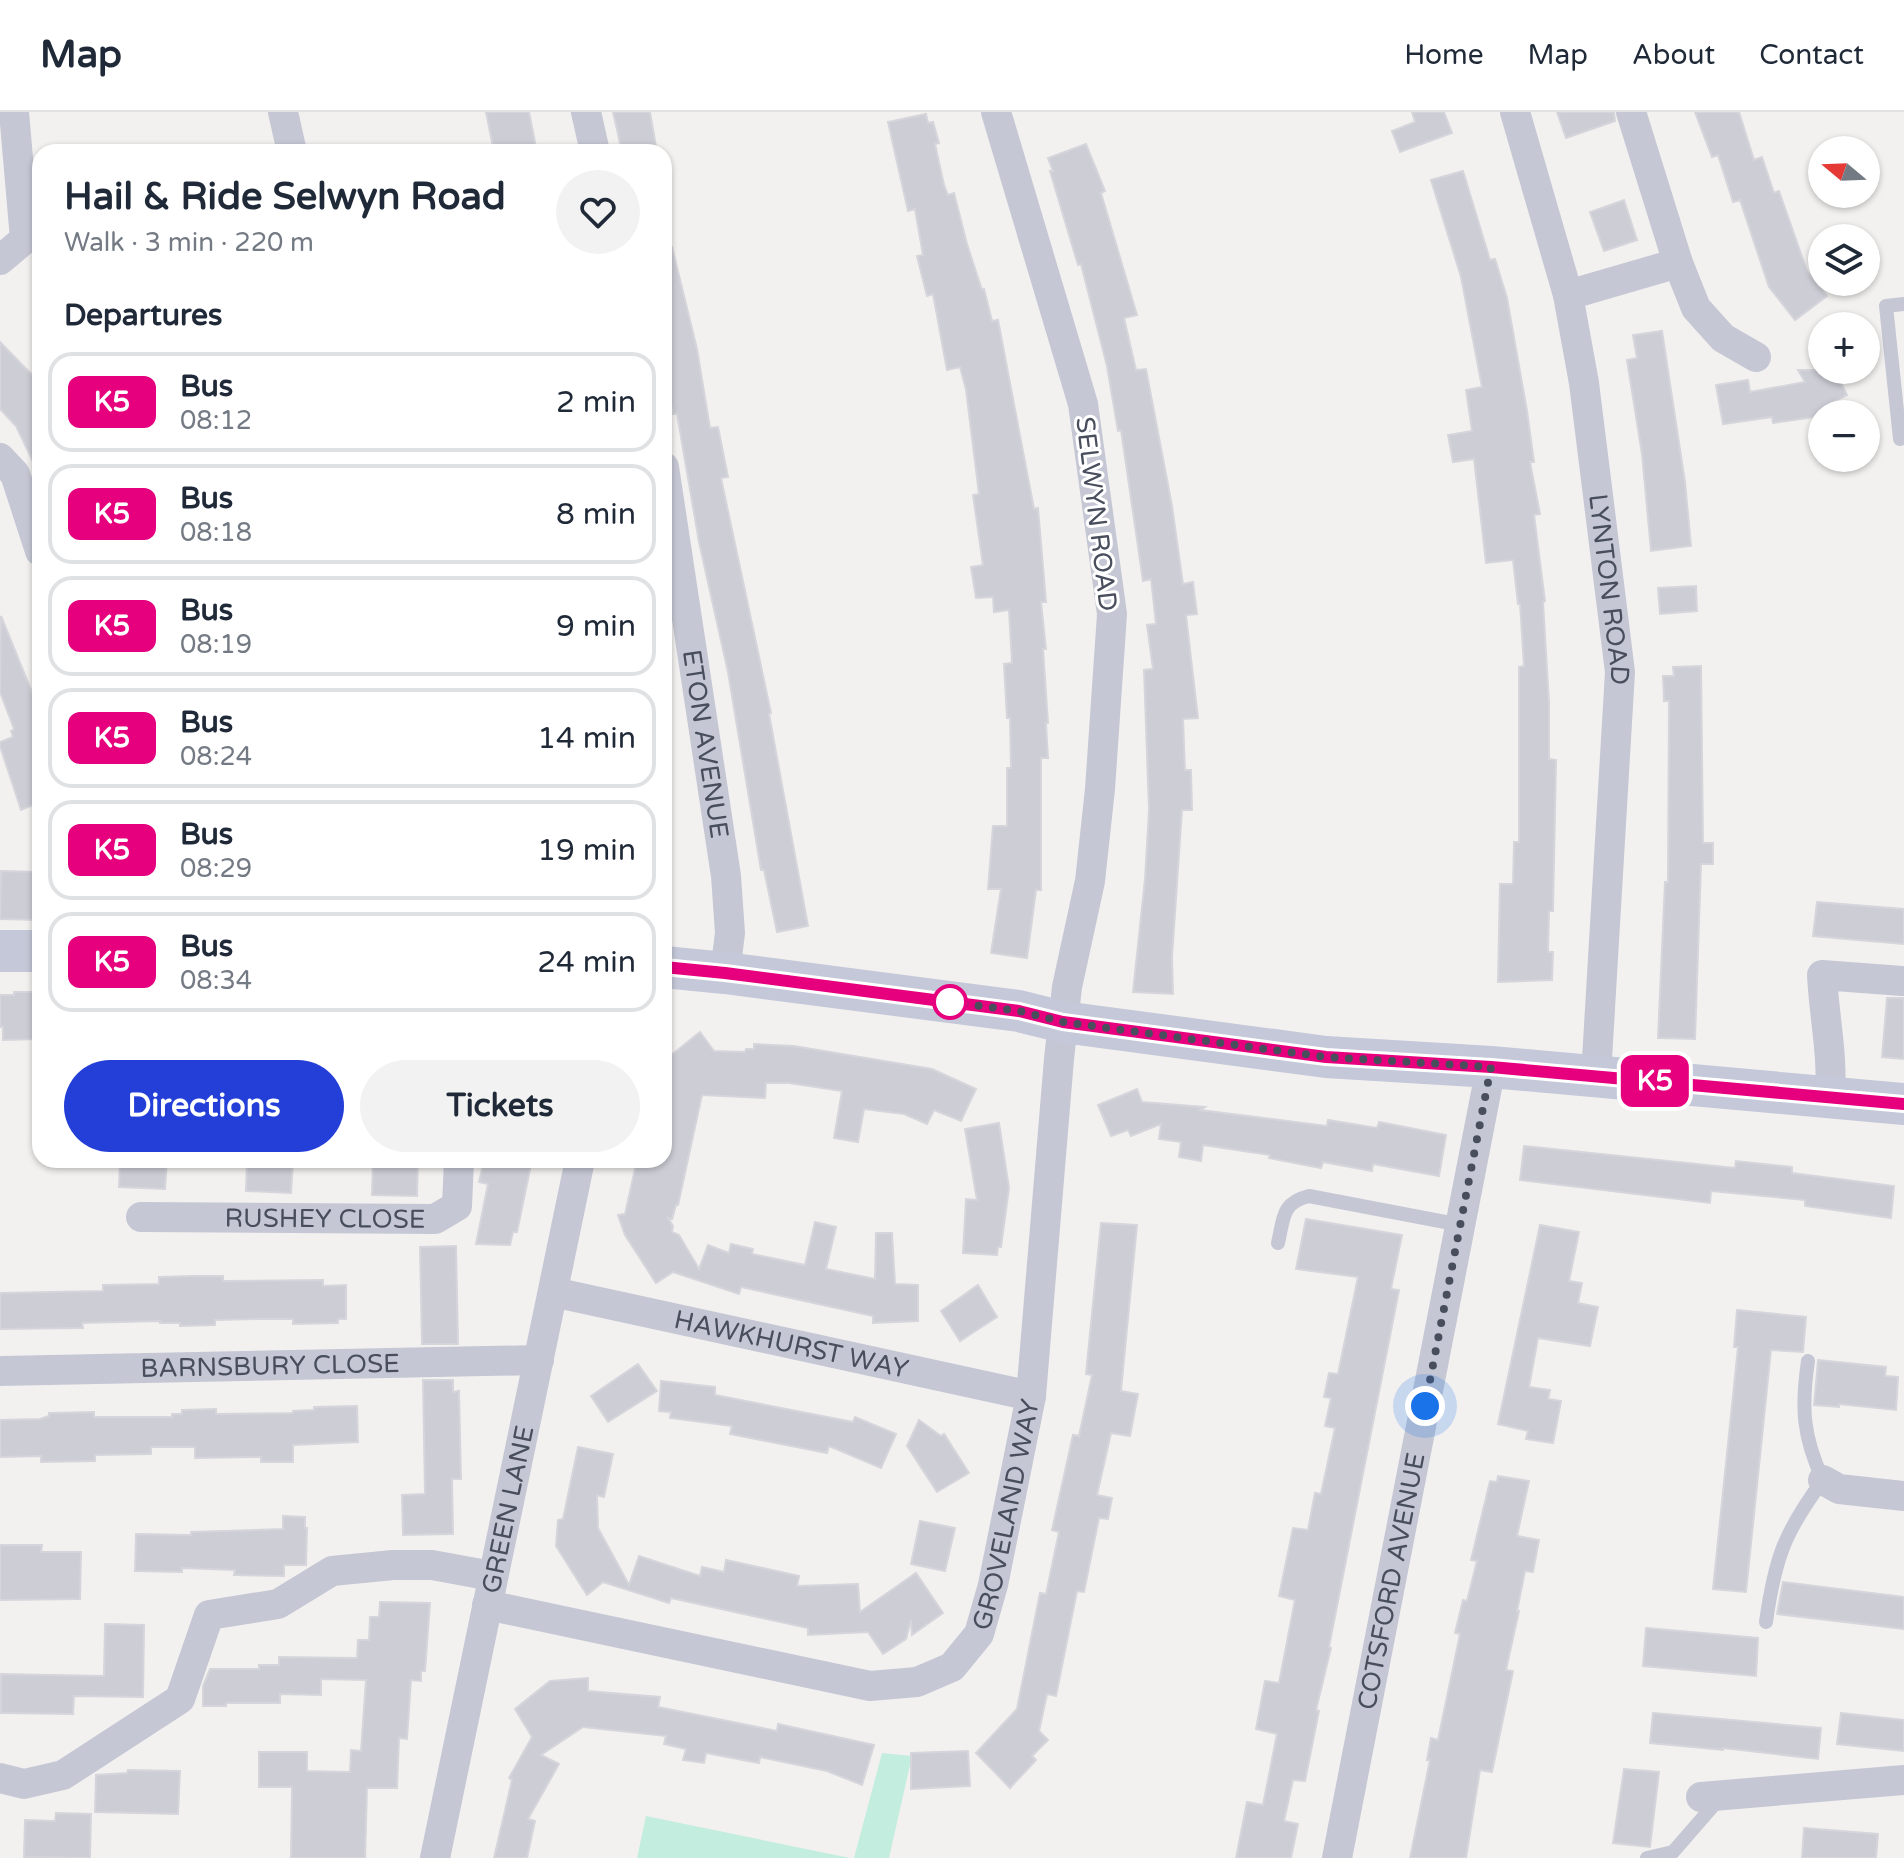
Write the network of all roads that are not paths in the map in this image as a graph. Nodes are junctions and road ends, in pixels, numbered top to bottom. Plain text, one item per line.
1 (14, 112) edge
2 (283, 112) edge
3 (586, 112) edge
4 (996, 112) edge
5 (1515, 112) edge
6 (1631, 112) edge
7 (290, 144) edge
8 (593, 144) edge
9 (0, 260) edge
10 (1678, 263) junction
11 (1568, 295) junction
12 (1904, 304) edge
13 (1756, 357) dead end
14 (1900, 439) dead end
15 (0, 458) edge
16 (672, 520) edge
17 (32, 526) edge
18 (0, 951) edge
19 (32, 951) edge
20 (672, 968) edge
21 (725, 973) junction
22 (1902, 981) dead end
23 (1063, 1022) junction
24 (1491, 1067) junction
25 (1596, 1076) junction
26 (1830, 1096) junction
27 (1904, 1104) edge
28 (459, 1168) edge
29 (578, 1168) edge
30 (141, 1217) dead end
31 (1461, 1225) junction
32 (1278, 1243) dead end
33 (553, 1292) junction
34 (539, 1360) junction
35 (1808, 1361) dead end
36 (0, 1371) edge
37 (1031, 1396) junction
38 (1823, 1480) junction
39 (1904, 1496) edge
40 (490, 1591) junction
41 (1766, 1622) dead end
42 (0, 1778) edge
43 (1904, 1780) edge
44 (1712, 1796) joint
45 (435, 1858) edge
46 (1337, 1858) edge
47 (1647, 1858) edge

1 - 9 street
2 - 7 street
3 - 8 street
4 - 23 street, SELWYN ROAD
5 - 11 street, LYNTON ROAD
6 - 10 street
10 - 11 street
10 - 13 street
11 - 25 street, LYNTON ROAD
12 - 14 lane
15 - 17 street
16 - 21 street, ETON AVENUE
18 - 19 street
20 - 21 street
21 - 23 street
22 - 26 street
23 - 24 street
23 - 37 street, GROVELAND WAY
24 - 25 street
24 - 31 street, COTSFORD AVENUE
25 - 26 street
26 - 27 street
28 - 30 street, RUSHEY CLOSE
29 - 33 street, GREEN LANE
31 - 32 lane
31 - 46 street, COTSFORD AVENUE
33 - 34 street, GREEN LANE
33 - 37 street, HAWKHURST WAY
34 - 36 street, BARNSBURY CLOSE
34 - 40 street, GREEN LANE
35 - 38 lane
37 - 40 street, GROVELAND WAY
38 - 39 street
38 - 41 lane
40 - 42 street, GROVELAND WAY
40 - 45 street, GREEN LANE
43 - 44 street
44 - 47 lane

